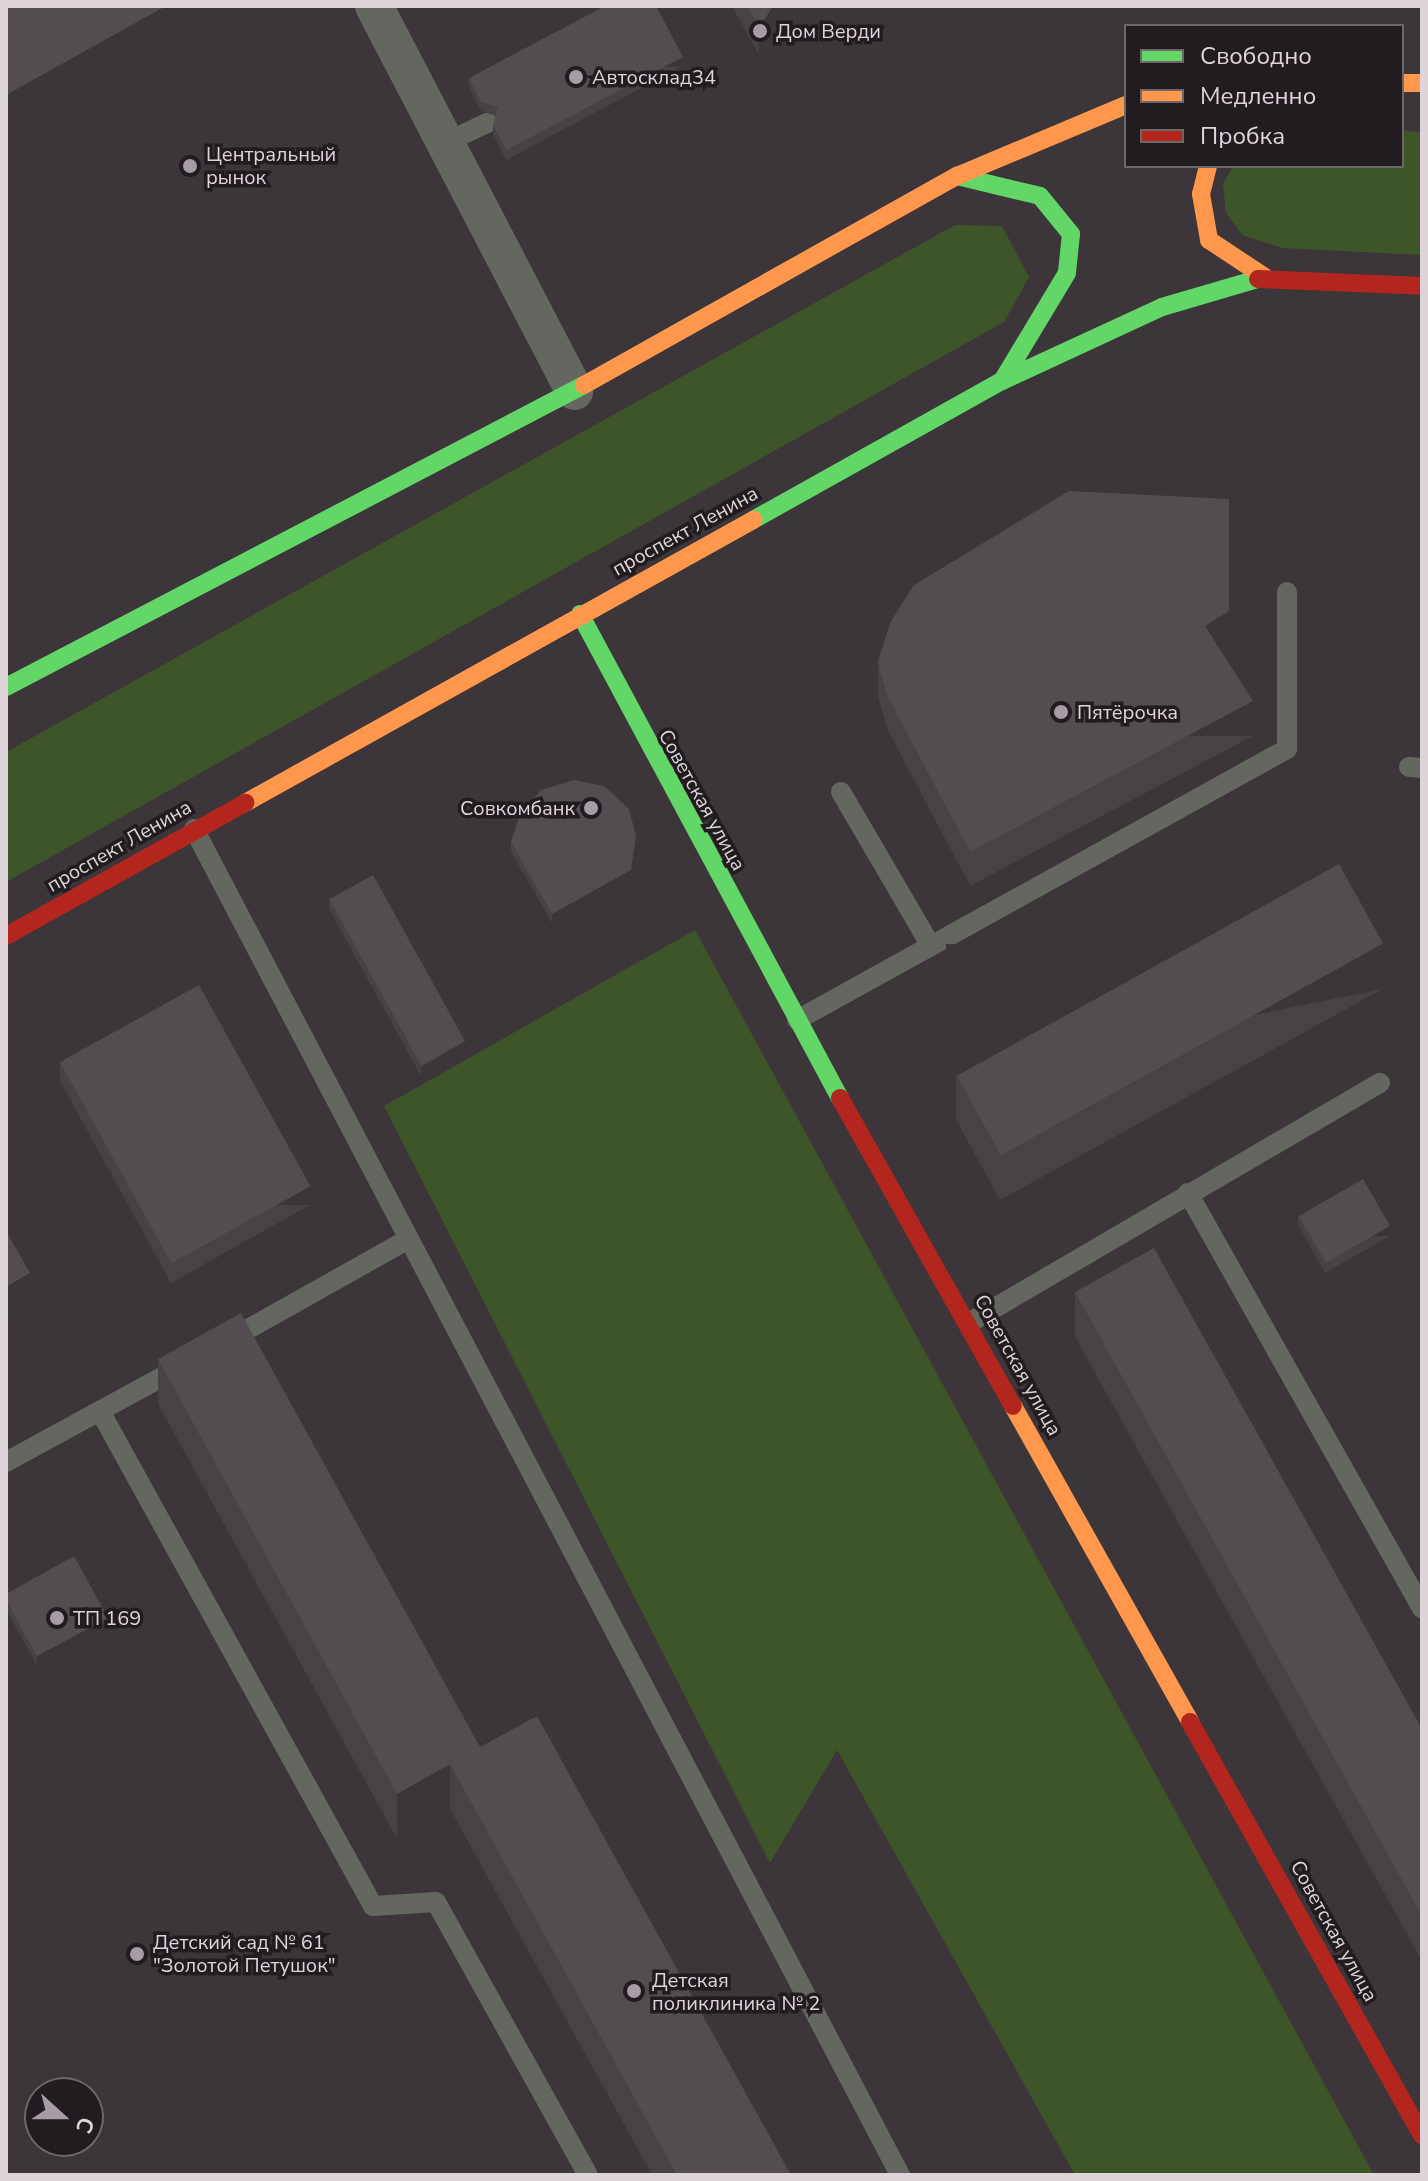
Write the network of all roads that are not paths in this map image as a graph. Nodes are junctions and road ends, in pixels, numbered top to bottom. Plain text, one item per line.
1 (374, 6) edge
2 (1124, 106) edge
3 (487, 123) dead end
4 (445, 143) junction
5 (1208, 168) edge
6 (957, 176) junction
7 (1265, 277) junction
8 (1422, 286) edge
9 (1002, 381) junction
10 (574, 391) junction
11 (1287, 592) dead end
12 (580, 614) junction
13 (6, 687) edge
14 (841, 792) dead end
15 (193, 829) junction
16 (6, 936) edge
17 (931, 946) junction
18 (797, 1020) junction
19 (1380, 1083) dead end
20 (1188, 1193) junction
21 (407, 1240) junction
22 (969, 1323) junction
23 (100, 1411) junction
24 (6, 1462) edge
25 (1422, 1609) edge
26 (1422, 2135) edge
27 (588, 2175) edge
28 (900, 2175) edge

1 - 4 street
2 - 6 main road
3 - 4 lane
4 - 10 street
5 - 7 main road
6 - 9 main road
6 - 10 main road
7 - 8 main road, проспект Ленина
7 - 9 main road, проспект Ленина
9 - 12 main road, проспект Ленина
10 - 13 main road
11 - 17 lane
12 - 15 main road, проспект Ленина
12 - 18 main road, Советская улица
14 - 17 lane
15 - 16 main road, проспект Ленина
15 - 21 lane
17 - 18 lane
18 - 22 main road, Советская улица
19 - 20 lane
20 - 22 lane
20 - 25 lane
21 - 23 lane
21 - 28 lane
22 - 26 main road, Советская улица
23 - 24 lane
23 - 27 lane

